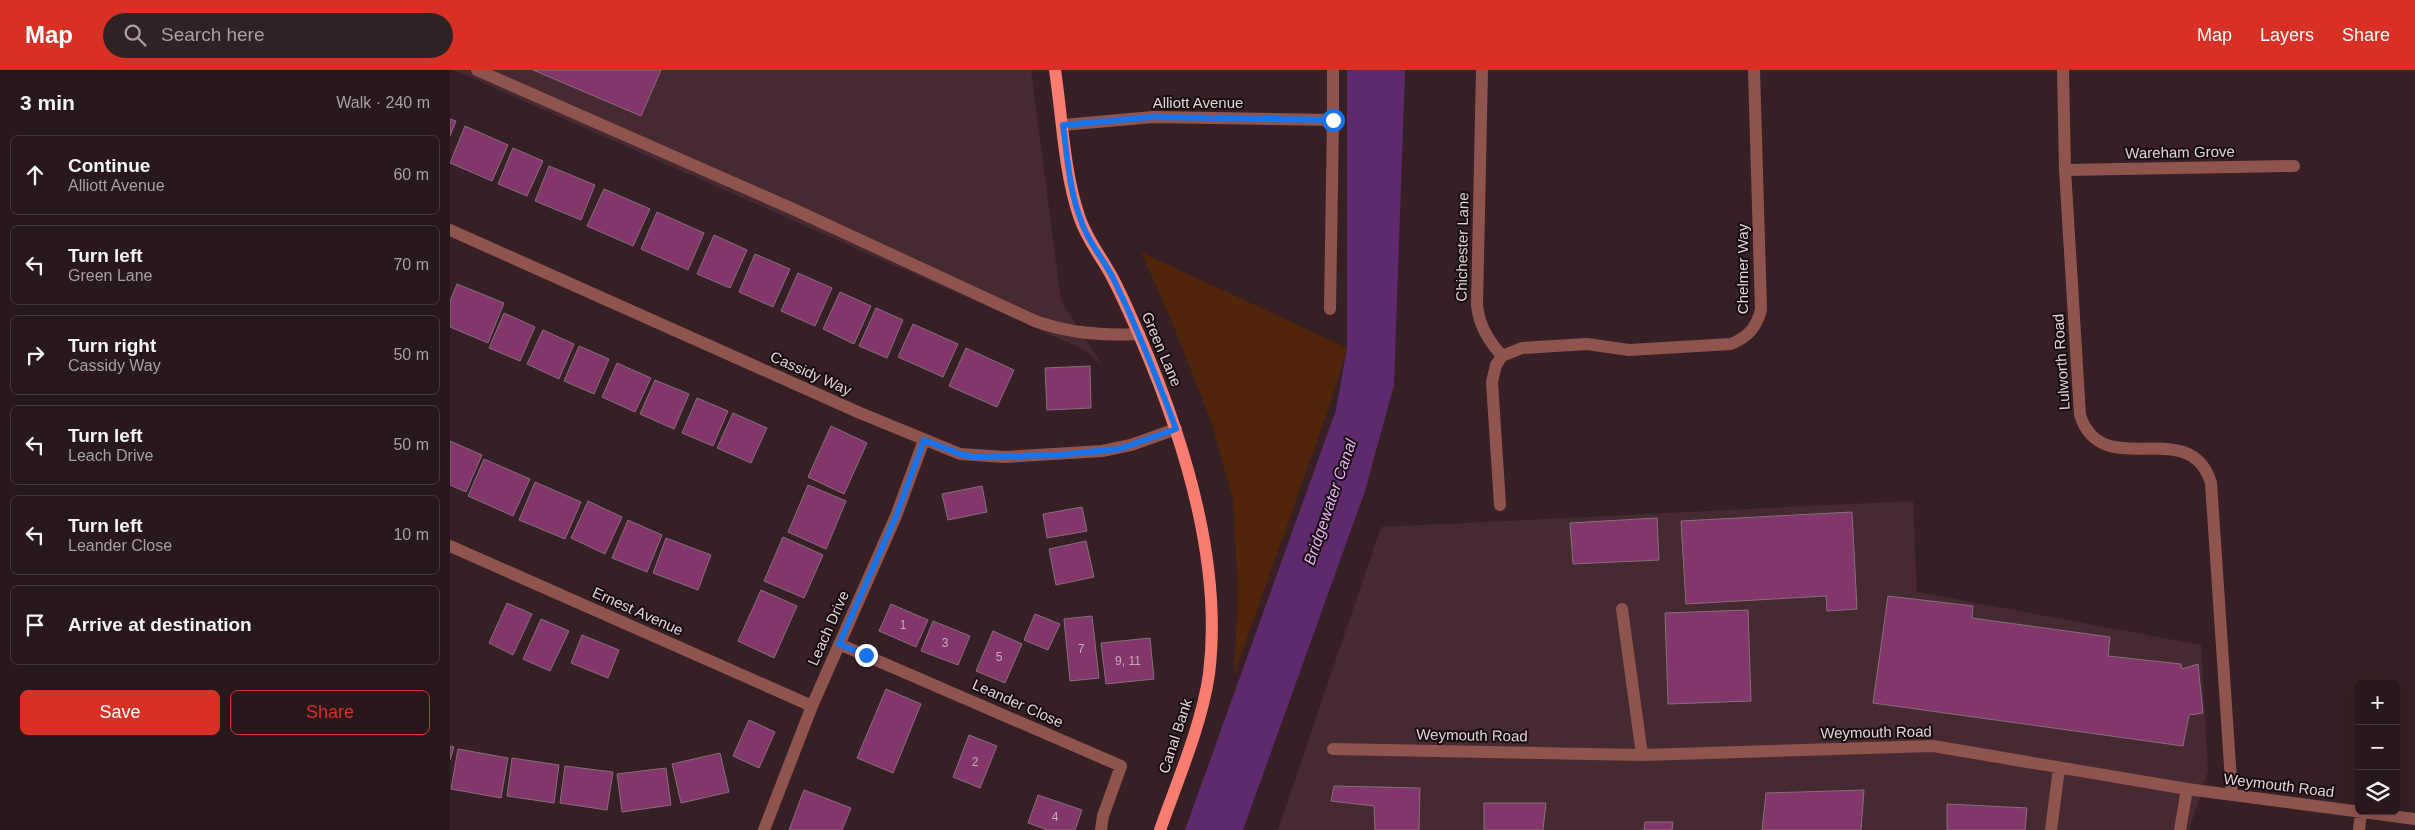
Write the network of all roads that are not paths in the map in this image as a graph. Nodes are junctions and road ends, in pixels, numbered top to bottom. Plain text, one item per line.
1 (477, 70) edge
2 (1055, 70) edge
3 (1333, 70) edge
4 (1482, 70) edge
5 (1754, 70) edge
6 (2063, 70) edge
7 (1333, 120) junction
8 (1063, 125) junction
9 (2294, 166) dead end
10 (2065, 170) junction
11 (450, 230) edge
12 (1330, 309) dead end
13 (1139, 334) junction
14 (1502, 356) junction
15 (1176, 429) junction
16 (924, 440) junction
17 (1500, 505) dead end
18 (450, 546) edge
19 (1622, 609) dead end
20 (839, 644) junction
21 (1211, 650) joint
22 (812, 706) junction
23 (1333, 748) dead end
24 (1642, 755) junction
25 (2059, 768) junction
26 (2187, 789) junction
27 (2232, 795) junction
28 (2355, 811) edge
29 (2361, 815) edge
30 (2388, 815) edge
31 (2415, 818) edge
32 (764, 830) edge
33 (1101, 830) edge
34 (1160, 830) edge
35 (2051, 830) edge
36 (2180, 830) edge
37 (2359, 830) edge

1 - 13 street
2 - 8 main road, Green Lane
3 - 7 street
4 - 14 street, Chichester Lane
5 - 14 street, Chelmer Way
6 - 10 street, Lulworth Road
7 - 8 street, Alliott Avenue
7 - 12 street
8 - 13 main road, Green Lane
9 - 10 street, Wareham Grove
10 - 27 street, Lulworth Road
11 - 16 street, Cassidy Way
13 - 15 main road, Green Lane
14 - 17 street
15 - 16 street, Cassidy Way
15 - 21 main road, Green Lane
16 - 20 street, Leach Drive
18 - 22 street, Ernest Avenue
19 - 24 street
20 - 22 street, Leach Drive
20 - 33 street, Leander Close
21 - 34 main road, Canal Bank
22 - 32 street, Leach Drive
23 - 24 street, Weymouth Road
24 - 25 street, Weymouth Road
25 - 26 street, Weymouth Road
25 - 35 street
26 - 27 street, Weymouth Road
26 - 36 street
27 - 28 street, Weymouth Road
29 - 37 street
30 - 31 street, Weymouth Road

